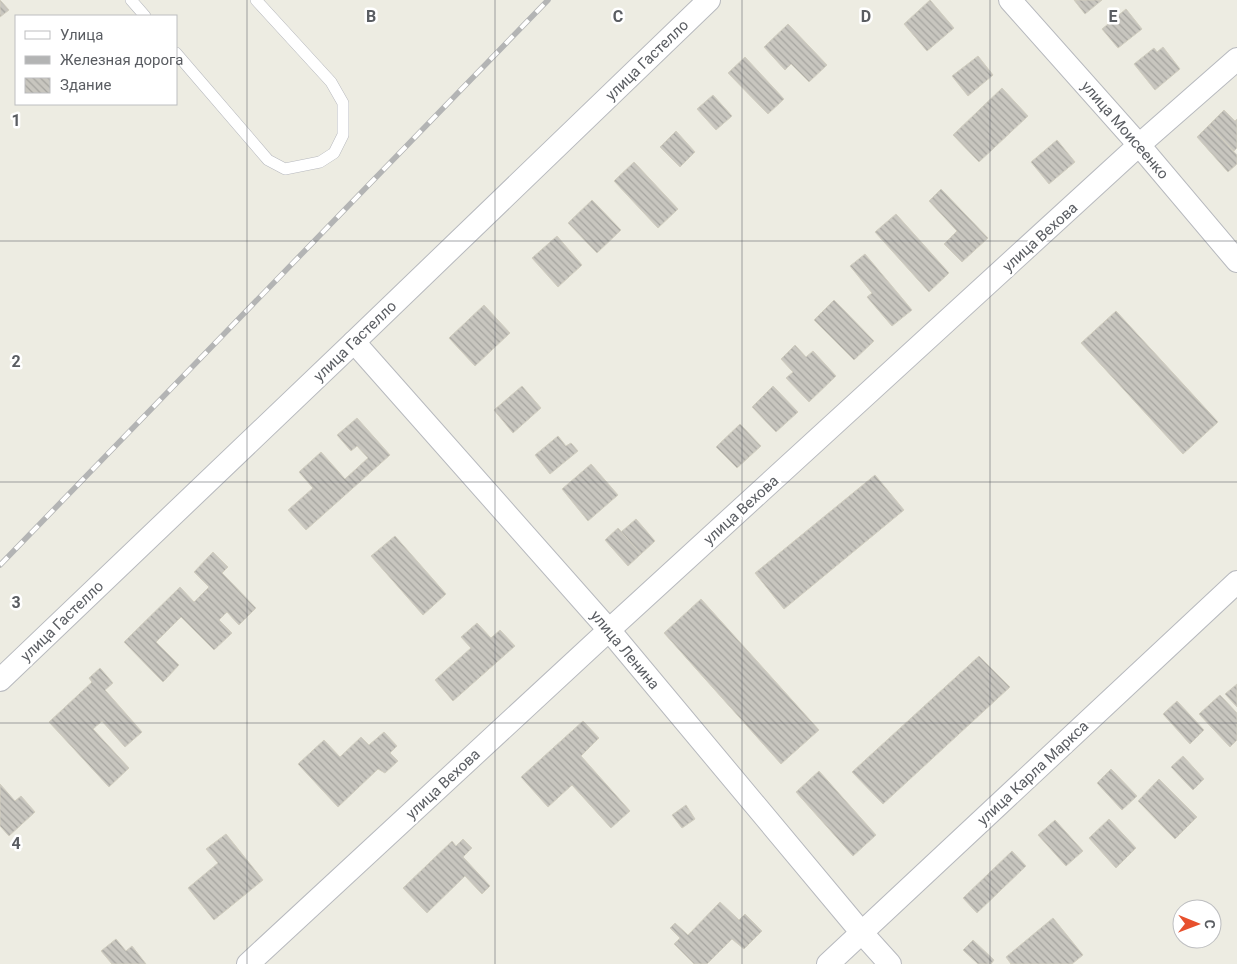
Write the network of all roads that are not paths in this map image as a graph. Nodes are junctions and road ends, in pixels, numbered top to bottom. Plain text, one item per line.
1 (131, 0) edge
2 (256, 0) edge
3 (709, 0) edge
4 (1010, 0) edge
5 (144, 15) edge
6 (178, 55) edge
7 (1237, 59) edge
8 (1139, 145) junction
9 (1237, 261) edge
10 (354, 342) junction
11 (1237, 582) edge
12 (609, 630) junction
13 (0, 680) edge
14 (862, 933) junction
15 (248, 964) edge
16 (828, 964) edge
17 (890, 964) edge

1 - 5 lane
2 - 6 lane
3 - 10 street, улица Гастелло
4 - 8 street, улица Моисеенко
7 - 8 street, улица Вехова
8 - 9 street, улица Моисеенко
8 - 12 street, улица Вехова
10 - 12 street, улица Ленина
10 - 13 street, улица Гастелло
11 - 14 street, улица Карла Маркса
12 - 14 street, улица Ленина
12 - 15 street, улица Вехова
14 - 16 street, улица Карла Маркса
14 - 17 street, улица Ленина

